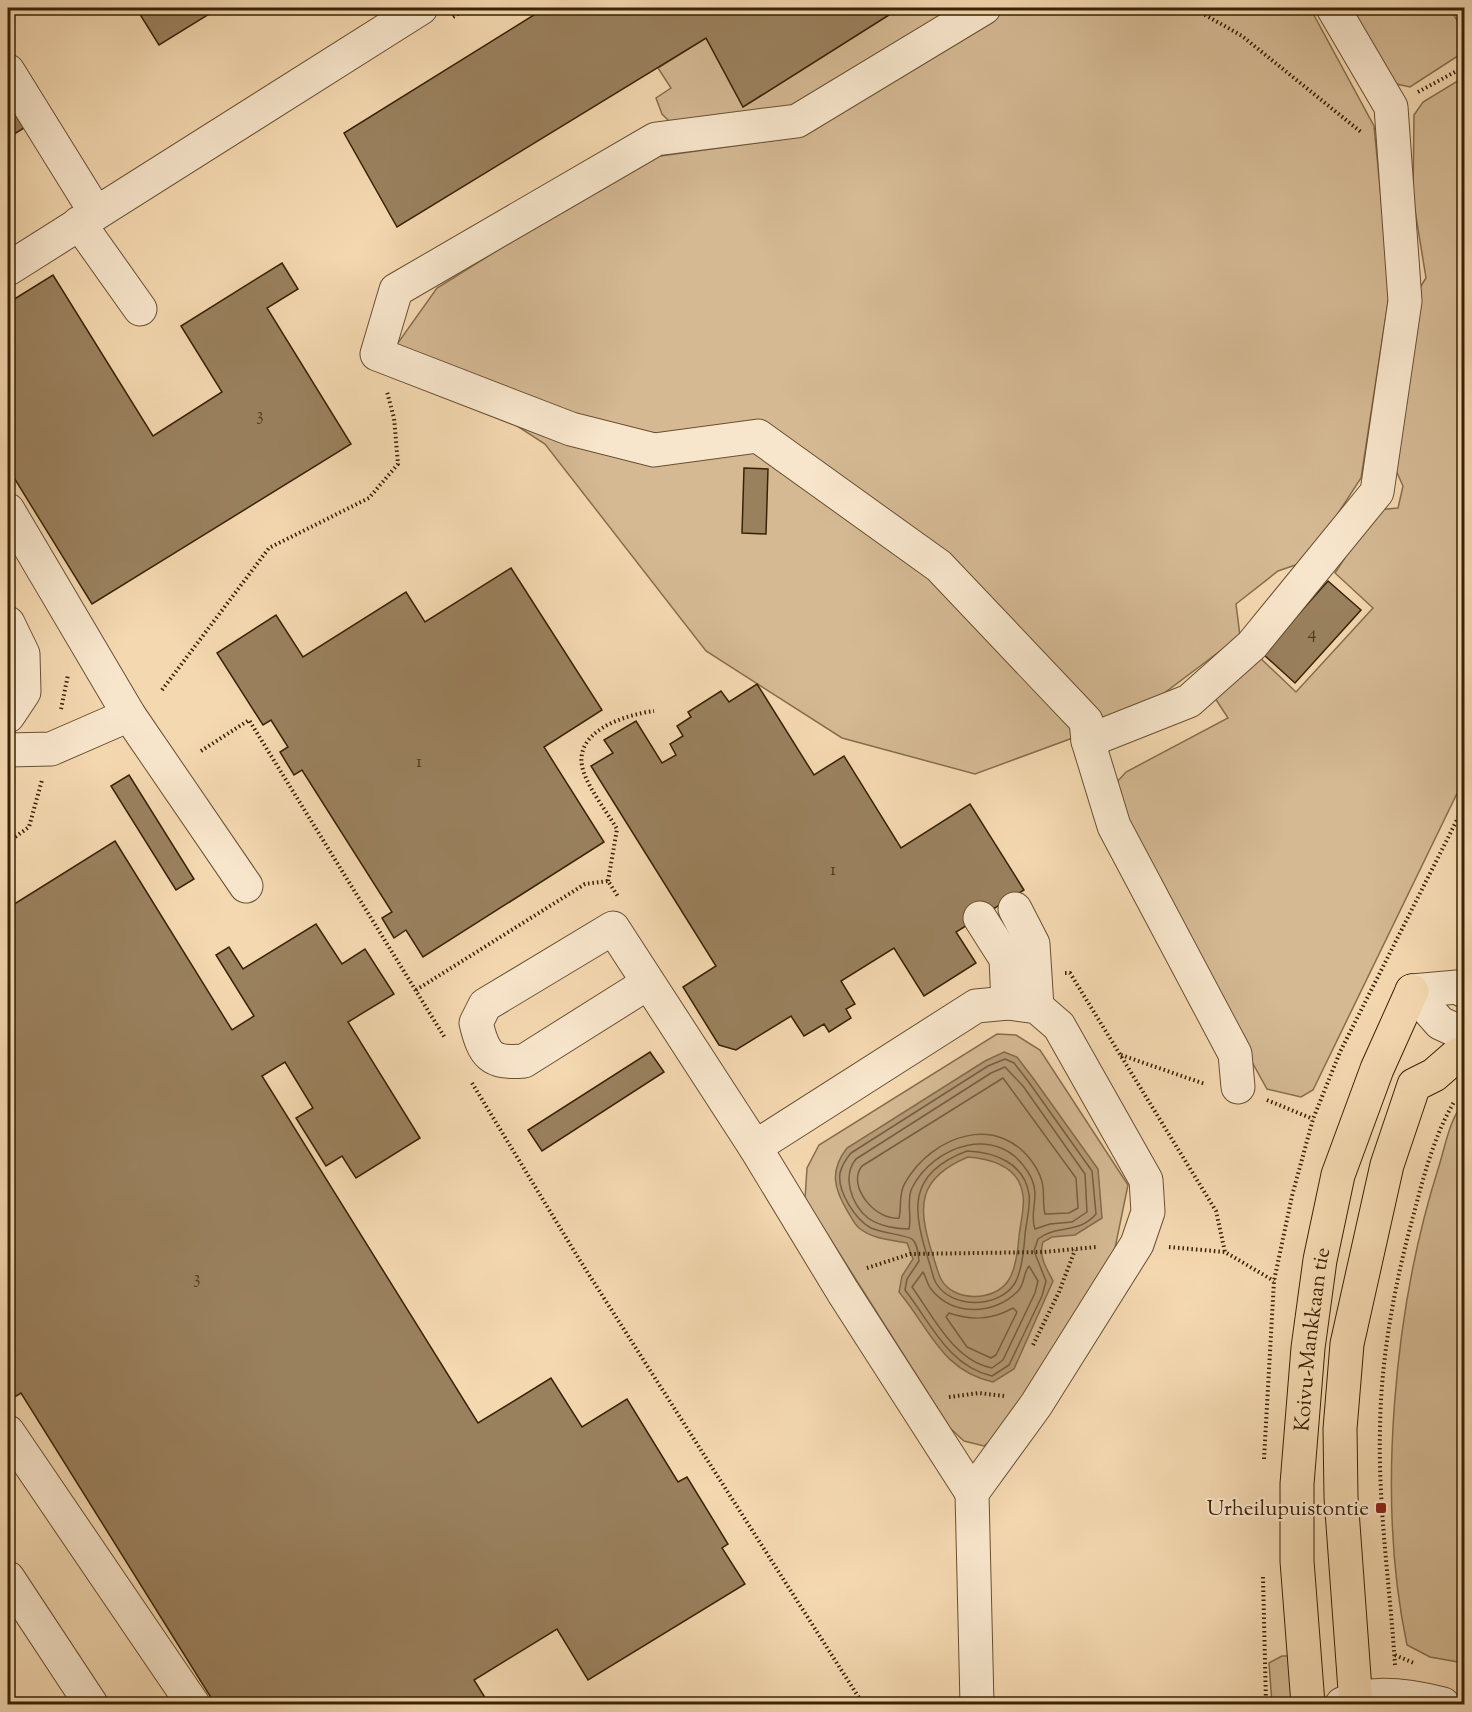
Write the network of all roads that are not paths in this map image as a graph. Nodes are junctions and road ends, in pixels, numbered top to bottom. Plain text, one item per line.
1 (421, 8) edge
2 (984, 8) edge
3 (1333, 8) edge
4 (8, 71) edge
5 (87, 218) junction
6 (8, 268) edge
7 (140, 309) dead end
8 (8, 510) edge
9 (8, 622) edge
10 (129, 715) junction
11 (8, 716) edge
12 (1088, 741) junction
13 (8, 750) edge
14 (246, 886) dead end
15 (1015, 909) dead end
16 (980, 918) dead end
17 (648, 983) junction
18 (1412, 991) junction
19 (1464, 991) edge
20 (1022, 1005) junction
21 (1464, 1034) edge
22 (1464, 1052) edge
23 (1238, 1088) dead end
24 (755, 1147) junction
25 (8, 1432) edge
26 (972, 1493) junction
27 (8, 1578) edge
28 (1351, 1702) edge
29 (91, 1704) edge
30 (193, 1704) edge
31 (977, 1704) edge
32 (1308, 1704) edge
33 (1443, 1704) edge

1 - 5 street
2 - 12 street
3 - 12 street
4 - 5 street
5 - 6 street
5 - 7 street
8 - 10 street
9 - 11 street
10 - 13 street
10 - 14 street
12 - 23 street
15 - 20 street
16 - 20 street
17 - 17 street
17 - 24 street
18 - 19 street
18 - 21 street
18 - 32 main road, Koivu-Mankkaan tie
20 - 24 street
20 - 26 street
22 - 28 main road, Koivu-Mankkaan tie
24 - 26 street
25 - 30 street
26 - 31 street
27 - 29 street
28 - 33 street

